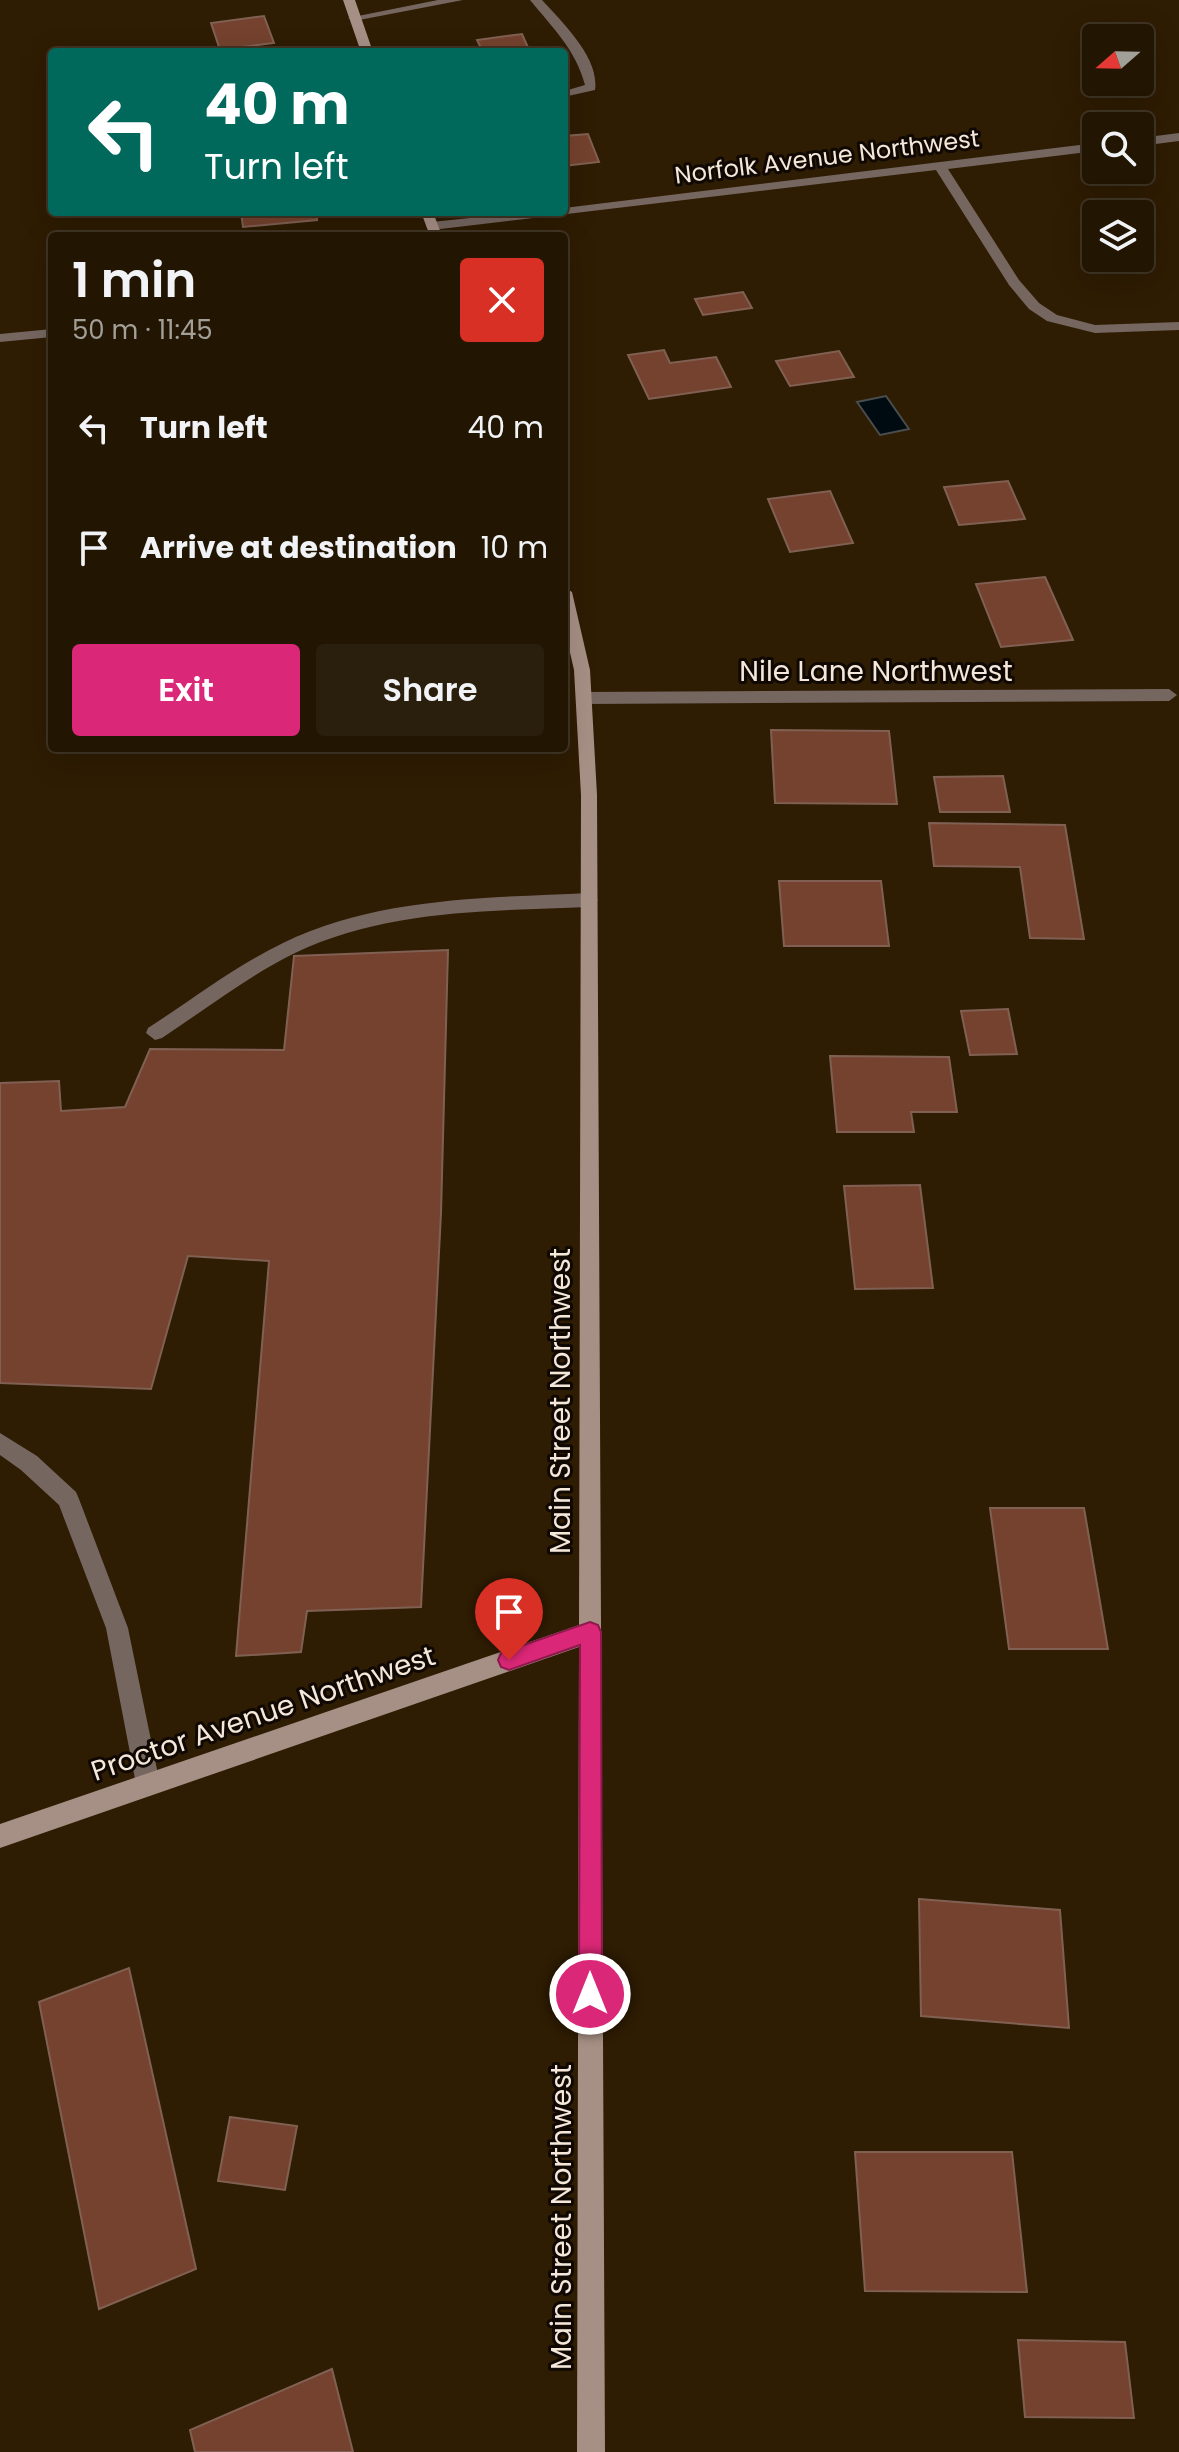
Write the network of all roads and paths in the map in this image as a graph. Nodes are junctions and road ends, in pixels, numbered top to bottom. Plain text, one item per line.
1 (349, 0) edge
2 (457, 0) edge
3 (536, 0) edge
4 (354, 18) junction
5 (365, 48) edge
6 (572, 93) dead end
7 (1179, 137) edge
8 (1154, 140) edge
9 (1082, 149) edge
10 (939, 165) junction
11 (568, 211) edge
12 (536, 216) edge
13 (434, 231) edge
14 (1179, 326) edge
15 (48, 333) edge
16 (0, 338) edge
17 (568, 609) edge
18 (1169, 695) dead end
19 (584, 698) junction
20 (589, 900) junction
21 (155, 1033) dead end
22 (0, 1443) edge
23 (590, 1632) junction
24 (148, 1784) junction
25 (0, 1836) edge
26 (591, 2452) edge

1 - 4 street
2 - 4 street
3 - 6 street
4 - 5 street
7 - 8 street
9 - 10 street, Norfolk Avenue Northwest
10 - 11 street, Norfolk Avenue Northwest
10 - 14 street
12 - 13 street, Norfolk Avenue Northwest
15 - 16 street
17 - 19 street, Main Street Northwest
18 - 19 street, Nile Lane Northwest
19 - 20 street, Main Street Northwest
20 - 21 street
20 - 23 street, Main Street Northwest
22 - 24 street
23 - 24 street, Proctor Avenue Northwest
23 - 26 street, Main Street Northwest
24 - 25 street, Proctor Avenue Northwest

